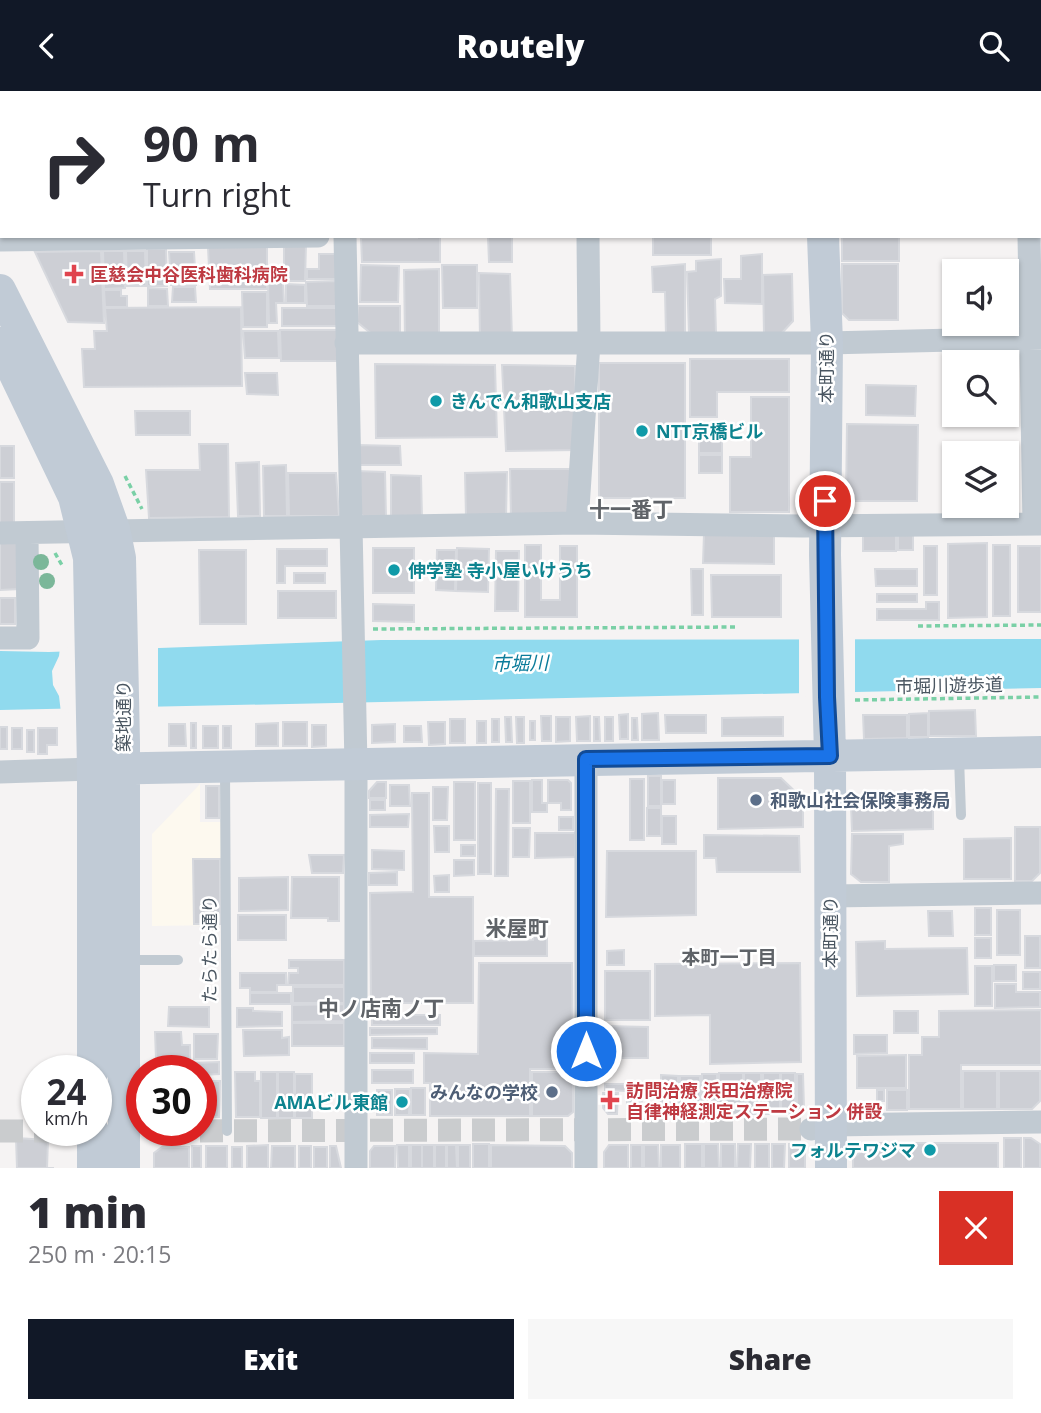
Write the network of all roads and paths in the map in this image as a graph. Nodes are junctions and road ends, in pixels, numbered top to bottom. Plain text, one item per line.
1 (132, 238) edge
2 (345, 238) edge
3 (588, 238) edge
4 (823, 238) edge
5 (1028, 238) edge
6 (0, 240) edge
7 (0, 290) edge
8 (1036, 338) edge
9 (0, 343) edge
10 (346, 343) junction
11 (589, 343) junction
12 (827, 343) junction
13 (577, 523) junction
14 (1038, 524) edge
15 (351, 525) junction
16 (825, 526) junction
17 (99, 530) junction
18 (0, 533) edge
19 (27, 533) junction
20 (1041, 625) edge
21 (356, 626) junction
22 (918, 626) dead end
23 (736, 627) dead end
24 (0, 638) edge
25 (1041, 697) edge
26 (858, 701) dead end
27 (1041, 752) edge
28 (959, 754) junction
29 (108, 756) junction
30 (830, 756) junction
31 (586, 759) junction
32 (356, 766) junction
33 (225, 767) junction
34 (0, 772) edge
35 (961, 815) dead end
36 (1041, 893) edge
37 (830, 896) junction
38 (124, 960) junction
39 (178, 960) dead end
40 (94, 1055) edge
41 (1041, 1122) edge
42 (821, 1127) junction
43 (227, 1131) dead end
44 (93, 1146) edge
45 (93, 1168) edge
46 (124, 1168) edge
47 (356, 1168) edge
48 (586, 1168) edge
49 (831, 1168) edge

1 - 6 street
2 - 10 street
3 - 11 street
4 - 12 street, 本町通り
5 - 8 street
7 - 17 street, 築地通り
8 - 12 street
8 - 14 street
9 - 17 street, 築地通り
10 - 11 street
10 - 15 street
11 - 12 street
11 - 13 street
12 - 16 street, 本町通り
13 - 15 street
13 - 16 street
14 - 16 street
15 - 17 street
15 - 21 street
16 - 30 street, 本町通り
17 - 19 street
17 - 29 street, 築地通り
17 - 29 street, 築地通り
18 - 19 street
19 - 24 street
20 - 22 path
21 - 23 path
21 - 32 street
25 - 26 path, 市堀川遊歩道
27 - 28 street
28 - 30 street
28 - 35 lane
29 - 33 street
29 - 34 street
29 - 38 street, 築地通り
29 - 40 street, 築地通り
30 - 31 street
30 - 37 street, 本町通り
31 - 32 street
31 - 48 street
32 - 33 street
32 - 47 street
33 - 43 lane, たらたら通り
36 - 37 street
37 - 42 street, 本町通り
38 - 39 lane
38 - 46 street, 築地通り
41 - 42 street
42 - 49 street, 本町通り
44 - 45 street

